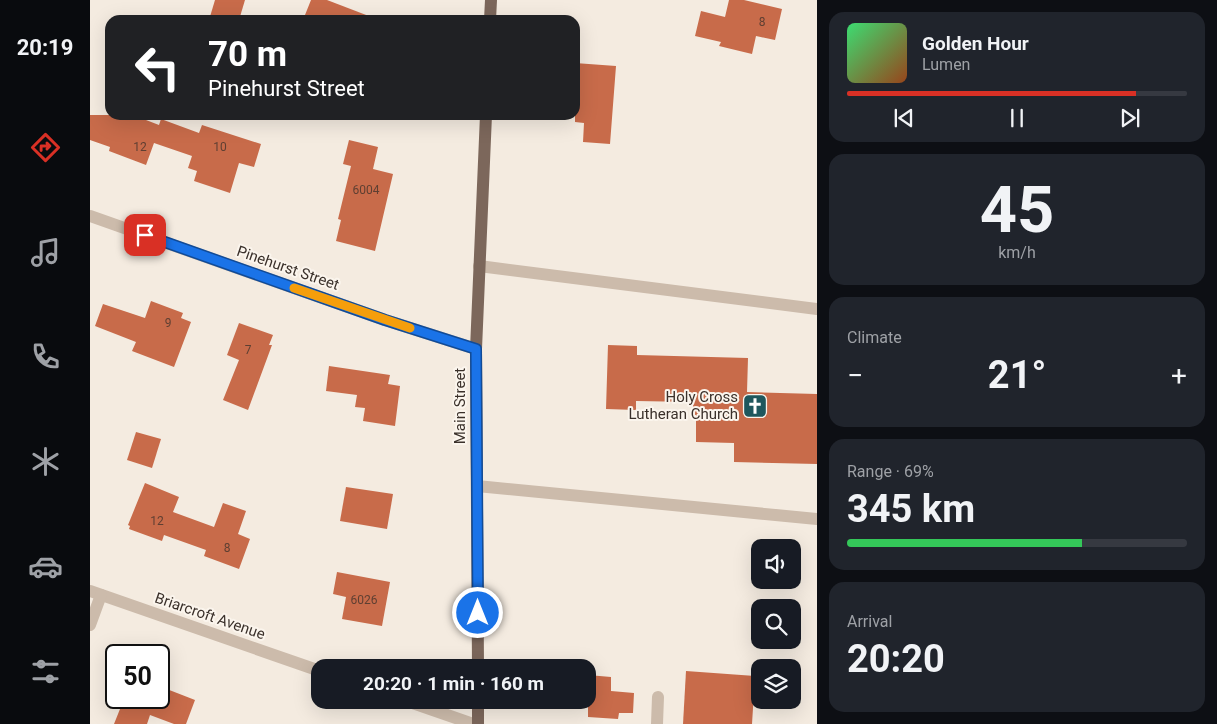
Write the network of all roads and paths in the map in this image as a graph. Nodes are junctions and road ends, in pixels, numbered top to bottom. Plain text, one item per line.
1 (491, 0) edge
2 (490, 15) edge
3 (486, 120) edge
4 (90, 216) edge
5 (479, 266) junction
6 (817, 309) edge
7 (476, 349) junction
8 (477, 486) junction
9 (817, 519) edge
10 (96, 593) edge
11 (90, 626) edge
12 (478, 659) edge
13 (311, 668) edge
14 (658, 697) dead end
15 (430, 709) edge
16 (478, 709) edge
17 (473, 724) edge
18 (478, 724) edge
19 (657, 724) edge

1 - 2 main road
3 - 5 main road, Main Street
4 - 7 street, Pinehurst Street
5 - 6 street
5 - 7 main road, Main Street
7 - 8 main road, Main Street
8 - 9 street
8 - 12 main road, Main Street
10 - 11 street
10 - 13 street, Briarcroft Avenue
14 - 19 street
15 - 17 street
16 - 18 main road

